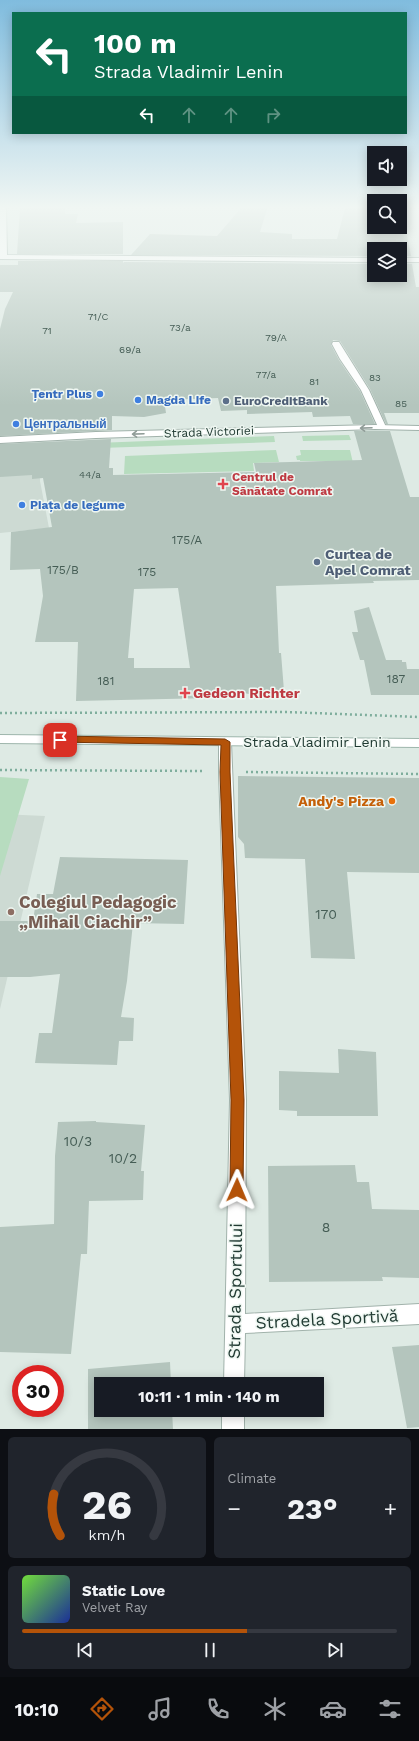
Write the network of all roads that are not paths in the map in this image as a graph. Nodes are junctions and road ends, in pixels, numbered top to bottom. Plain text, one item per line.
1 (336, 344) dead end
2 (382, 427) junction
3 (419, 428) edge
4 (0, 440) edge
5 (0, 739) edge
6 (225, 742) junction
7 (419, 743) edge
8 (419, 1314) edge
9 (235, 1324) junction
10 (234, 1377) edge
11 (233, 1417) edge
12 (233, 1429) edge

1 - 2 street
2 - 3 street, Strada Victoriei
2 -> 4 street, Strada Victoriei
5 - 6 street, Strada Vladimir Lenin
6 - 7 street, Strada Vladimir Lenin
6 - 9 street, Strada Sportului
8 - 9 street, Stradela Sportivă
9 - 10 street, Strada Sportului
11 - 12 street

